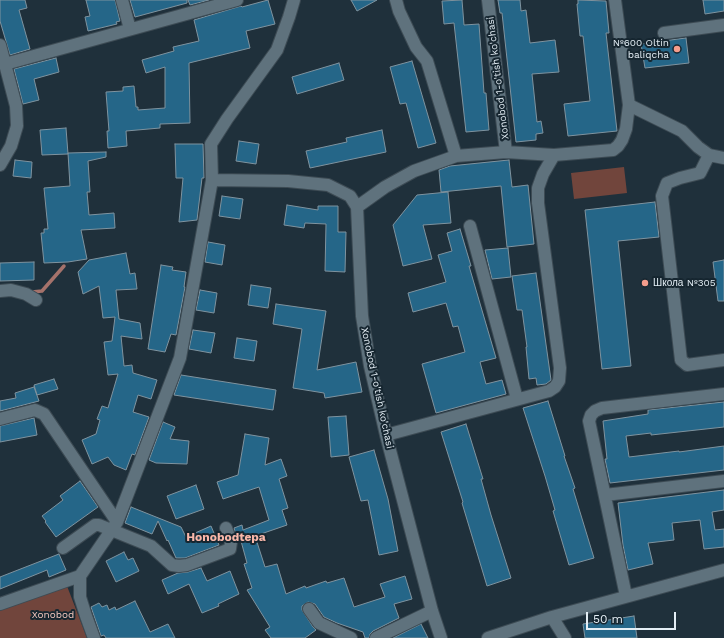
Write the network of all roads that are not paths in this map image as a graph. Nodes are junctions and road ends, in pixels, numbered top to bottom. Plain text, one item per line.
1 (122, 0) edge
2 (237, 0) edge
3 (294, 0) edge
4 (396, 0) edge
5 (488, 0) edge
6 (615, 0) edge
7 (724, 25) edge
8 (130, 29) junction
9 (664, 33) dead end
10 (0, 45) edge
11 (5, 64) junction
12 (629, 105) junction
13 (506, 152) junction
14 (554, 155) junction
15 (709, 155) junction
16 (456, 156) junction
17 (724, 158) edge
18 (0, 165) edge
19 (212, 180) junction
20 (357, 207) junction
21 (470, 226) dead end
22 (0, 291) edge
23 (36, 300) dead end
24 (724, 360) edge
25 (724, 394) edge
26 (517, 399) junction
27 (0, 419) edge
28 (386, 435) junction
29 (724, 481) edge
30 (605, 495) junction
31 (115, 526) junction
32 (226, 528) dead end
33 (63, 548) dead end
34 (724, 570) edge
35 (80, 576) junction
36 (626, 596) junction
37 (0, 604) edge
38 (309, 609) dead end
39 (432, 611) junction
40 (552, 616) junction
41 (94, 638) edge
42 (351, 638) edge
43 (376, 638) edge
44 (441, 638) edge
45 (488, 638) edge
46 (565, 638) edge

1 - 8 street
2 - 8 street
3 - 19 street
4 - 16 street
5 - 13 street, Xonobod 1-o'tish ko'chasi
6 - 12 street
7 - 9 street
8 - 11 street
10 - 11 street
11 - 18 street
12 - 14 street
12 - 15 street
13 - 14 street
13 - 16 street, Xonobod 1-o'tish ko'chasi
14 - 26 street
15 - 17 street
15 - 24 street
16 - 20 street, Xonobod 1-o'tish ko'chasi
19 - 20 street
19 - 31 street
20 - 28 street, Xonobod 1-o'tish ko'chasi
21 - 26 street
22 - 23 street
25 - 30 street
26 - 28 street
27 - 31 street
28 - 39 street, Xonobod 1-o'tish ko'chasi
29 - 30 street
30 - 36 street
31 - 32 street
31 - 33 street
31 - 35 street
34 - 36 street
35 - 37 street
35 - 41 street
36 - 40 street
38 - 42 street
39 - 43 street
39 - 44 street, Xonobod 1-o'tish ko'chasi
40 - 45 street
40 - 46 street

